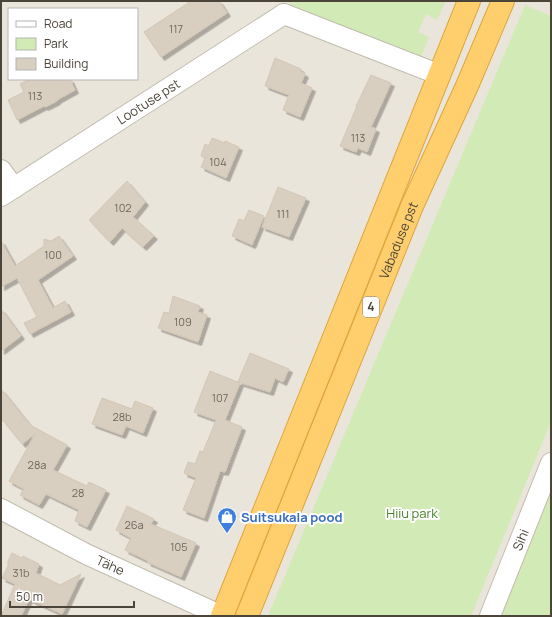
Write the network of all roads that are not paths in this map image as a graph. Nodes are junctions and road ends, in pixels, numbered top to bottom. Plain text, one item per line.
1 (470, 1) edge
2 (503, 1) edge
3 (282, 8) edge
4 (440, 75) junction
5 (1, 170) edge
6 (7, 192) edge
7 (551, 463) edge
8 (1, 509) edge
9 (222, 616) edge
10 (247, 616) edge
11 (490, 616) edge

1 - 4 highway, Vabaduse pst / 4
2 - 10 highway, Vabaduse pst / 4
3 - 4 street
3 - 6 street, Lootuse pst
4 - 9 highway, Vabaduse pst / 4
5 - 6 street
7 - 11 street, Sihi
8 - 9 street, Tähe

